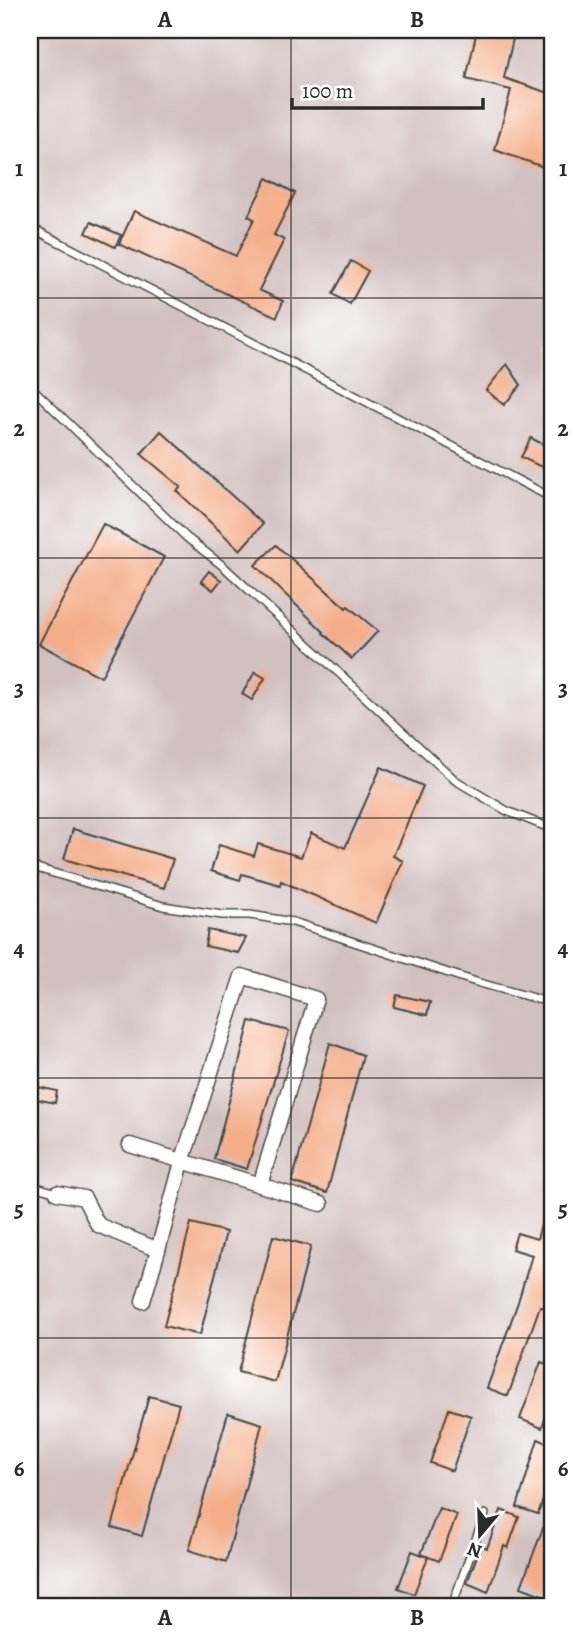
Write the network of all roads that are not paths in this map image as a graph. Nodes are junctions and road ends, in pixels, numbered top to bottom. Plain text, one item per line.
1 (30, 227) edge
2 (30, 386) edge
3 (552, 498) edge
4 (552, 829) edge
5 (30, 866) edge
6 (552, 1003) edge
7 (130, 1145) dead end
8 (182, 1162) junction
9 (30, 1185) edge
10 (260, 1185) junction
11 (57, 1193) joint
12 (321, 1204) dead end
13 (158, 1250) junction
14 (143, 1301) dead end
15 (485, 1514) dead end
16 (452, 1606) edge

1 - 3 lane
2 - 4 lane
5 - 6 lane
7 - 8 street
8 - 10 street
8 - 10 street
8 - 13 street
9 - 11 lane
10 - 12 street
11 - 13 street
13 - 14 street
15 - 16 lane

